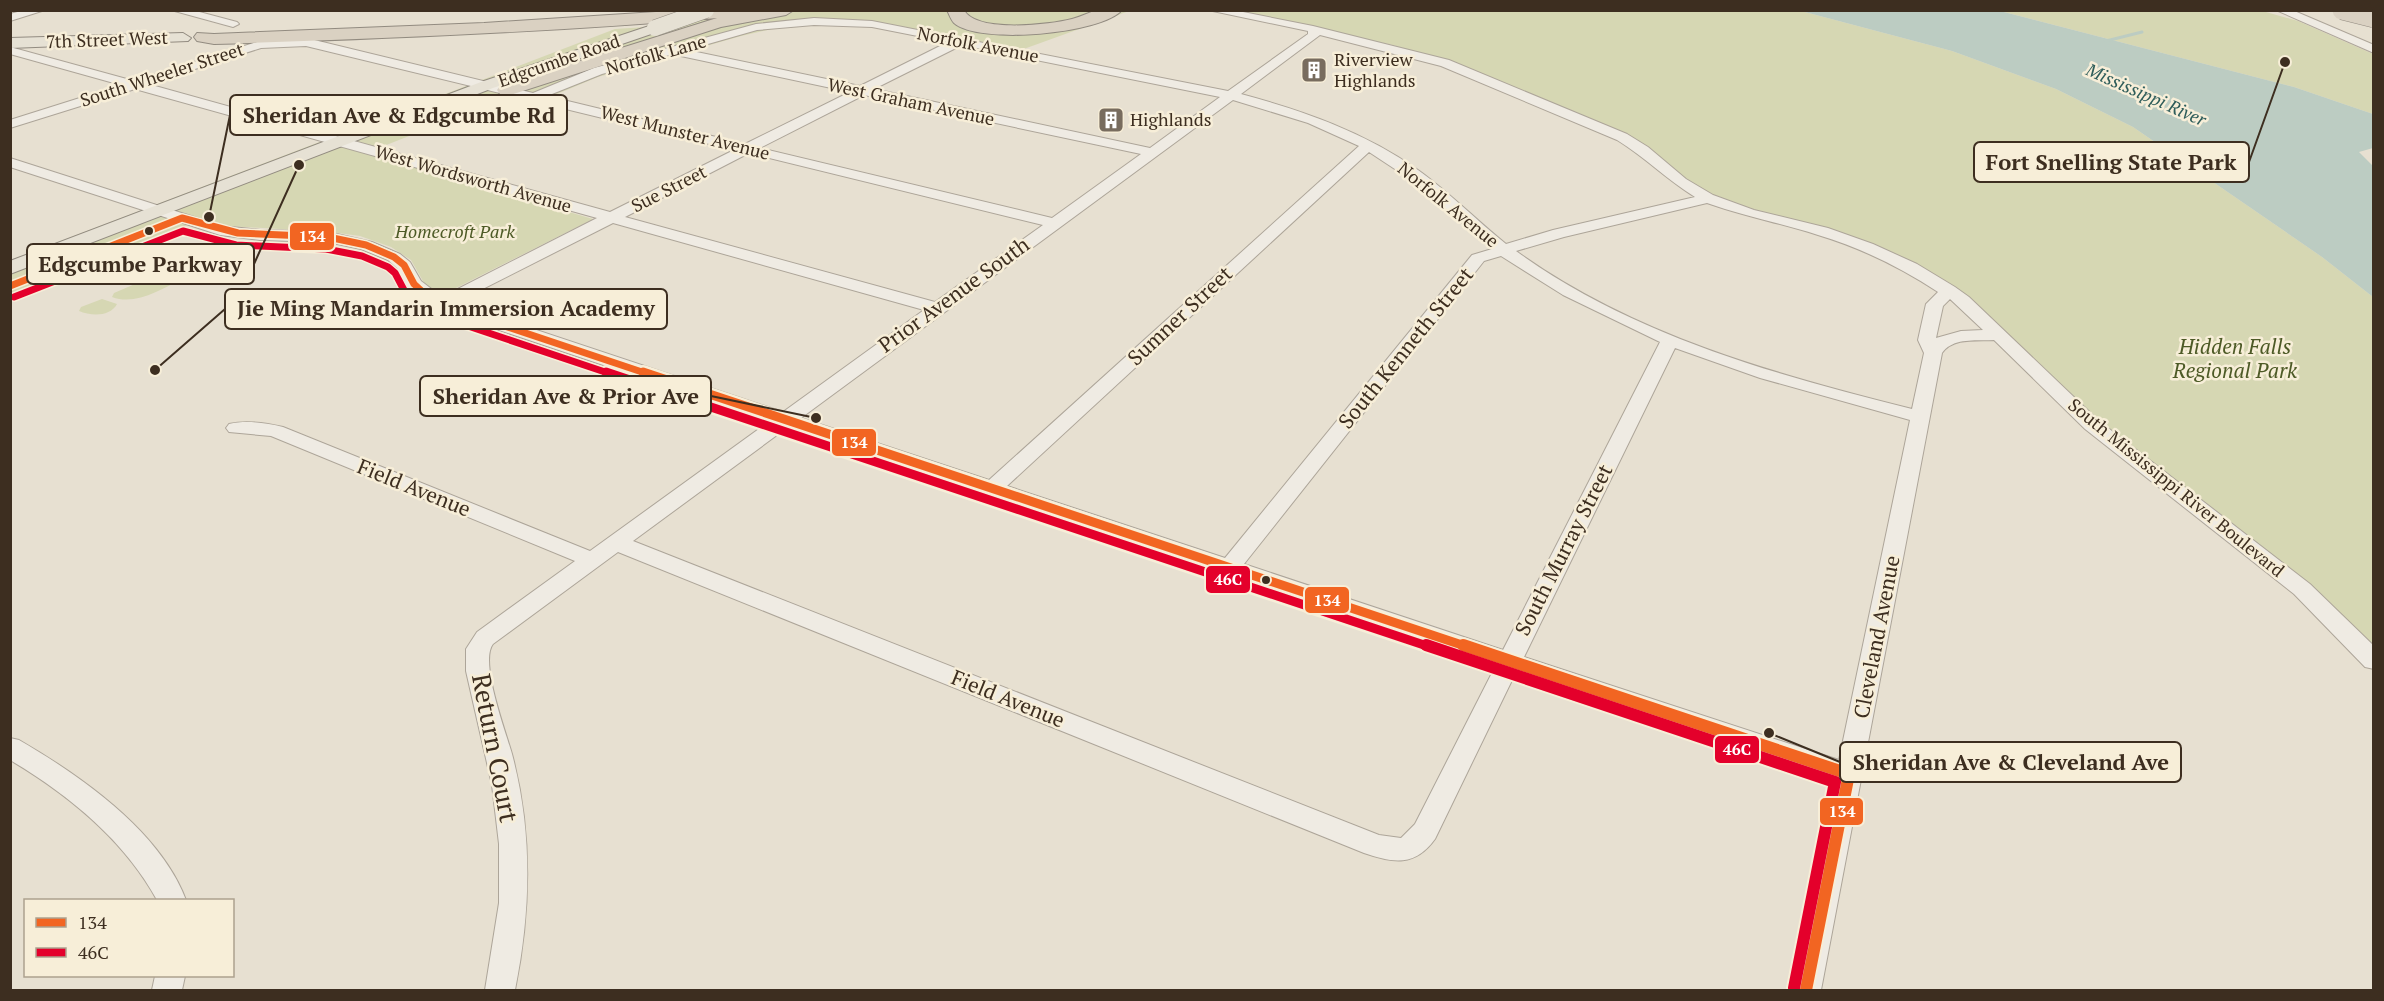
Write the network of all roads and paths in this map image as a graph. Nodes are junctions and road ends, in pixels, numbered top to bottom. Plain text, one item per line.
1 (40, 10) edge
2 (176, 10) edge
3 (678, 10) edge
4 (706, 10) edge
5 (753, 10) edge
6 (955, 10) edge
7 (1213, 10) edge
8 (1227, 10) edge
9 (2281, 10) edge
10 (2342, 10) edge
11 (2364, 10) edge
12 (1108, 12) edge
13 (783, 16) edge
14 (1252, 17) junction
15 (10, 18) edge
16 (2373, 18) edge
17 (2309, 22) junction
18 (232, 24) dead end
19 (1313, 29) junction
20 (203, 37) junction
21 (183, 38) joint
22 (960, 41) junction
23 (316, 44) joint
24 (11, 45) edge
25 (2373, 50) edge
26 (672, 51) junction
27 (135, 84) junction
28 (487, 85) junction
29 (507, 90) junction
30 (861, 91) junction
31 (1232, 94) junction
32 (534, 96) junction
33 (10, 124) edge
34 (340, 142) junction
35 (1369, 146) junction
36 (360, 147) junction
37 (748, 149) junction
38 (1151, 152) junction
39 (10, 162) edge
40 (1708, 198) junction
41 (159, 211) junction
42 (182, 218) junction
43 (613, 218) junction
44 (1054, 223) junction
45 (1504, 250) junction
46 (10, 268) edge
47 (10, 286) edge
48 (1949, 291) junction
49 (442, 303) junction
50 (936, 308) junction
51 (1998, 335) junction
52 (1670, 340) junction
53 (1933, 353) junction
54 (1921, 417) junction
55 (785, 419) junction
56 (236, 428) dead end
57 (992, 488) junction
58 (614, 542) junction
59 (590, 559) junction
60 (1230, 567) junction
61 (1509, 660) junction
62 (2373, 662) edge
63 (10, 747) edge
64 (1849, 774) junction
65 (1403, 850) joint
66 (167, 890) edge
67 (500, 990) edge
68 (1806, 990) edge

1 - 15 street
2 - 18 street
3 - 20 highway
4 - 28 main road, Edgcumbe Road, bridge
5 - 20 highway
6 - 12 highway
7 - 14 street, South Mississippi River Boulevard
8 - 14 street, South Mississippi River Boulevard
9 - 17 street
10 - 16 highway, bridge
11 - 17 street
13 - 22 street, Norfolk Avenue
13 - 26 street, Norfolk Lane
13 - 29 highway
14 - 19 street, South Mississippi River Boulevard
17 - 25 street
19 - 31 street, Prior Avenue South
19 - 40 street, South Mississippi River Boulevard
20 - 21 highway, 7th Street West
21 - 24 main road, 7th Street West
22 - 30 street, Sue Street
22 - 31 street, Norfolk Avenue
23 - 27 street, South Wheeler Street
23 - 28 street, West Munster Avenue
24 - 27 street, West Wordsworth Avenue
26 - 30 street, West Graham Avenue
26 - 32 street, Norfolk Lane
27 - 33 street, South Wheeler Street
27 - 34 street, West Wordsworth Avenue
28 - 29 street, West Munster Avenue
28 - 34 main road, Edgcumbe Road
29 - 32 street, West Munster Avenue
29 - 36 main road, Edgcumbe Road
30 - 37 street, Sue Street
30 - 38 street, West Graham Avenue
31 - 35 street, Norfolk Avenue
31 - 38 street, Prior Avenue South
32 - 37 street, West Munster Avenue
34 - 36 street, West Wordsworth Avenue
34 - 41 main road, Edgcumbe Road
35 - 45 street, Norfolk Avenue
35 - 57 street, Sumner Street
36 - 42 main road, Edgcumbe Road
36 - 43 street, West Wordsworth Avenue
37 - 43 street, Sue Street
37 - 44 street, West Munster Avenue
38 - 44 street, Prior Avenue South
39 - 41 street
40 - 45 street, South Kenneth Street
40 - 48 street, South Mississippi River Boulevard
41 - 42 street
41 - 46 main road, Edgcumbe Road
42 - 47 main road, Edgcumbe Road
42 - 49 street
43 - 49 street, Sue Street
43 - 50 street, West Wordsworth Avenue
44 - 50 street, Prior Avenue South
45 - 52 street, Norfolk Avenue
45 - 60 street, South Kenneth Street
48 - 51 street, South Mississippi River Boulevard
48 - 53 street, Cleveland Avenue
49 - 55 street
50 - 55 street, Prior Avenue South
51 - 53 street
51 - 62 street, South Mississippi River Boulevard
52 - 54 street, Norfolk Avenue
52 - 61 street, South Murray Street
53 - 54 street, Cleveland Avenue
54 - 64 street, Cleveland Avenue
55 - 57 street
55 - 58 street, Prior Avenue South
56 - 59 street, Field Avenue
57 - 60 street
58 - 59 street, Prior Avenue South
58 - 65 street, Field Avenue
59 - 67 street, Return Court
60 - 61 street
61 - 64 street
61 - 65 street, South Murray Street
63 - 66 street
64 - 68 street, Cleveland Avenue

